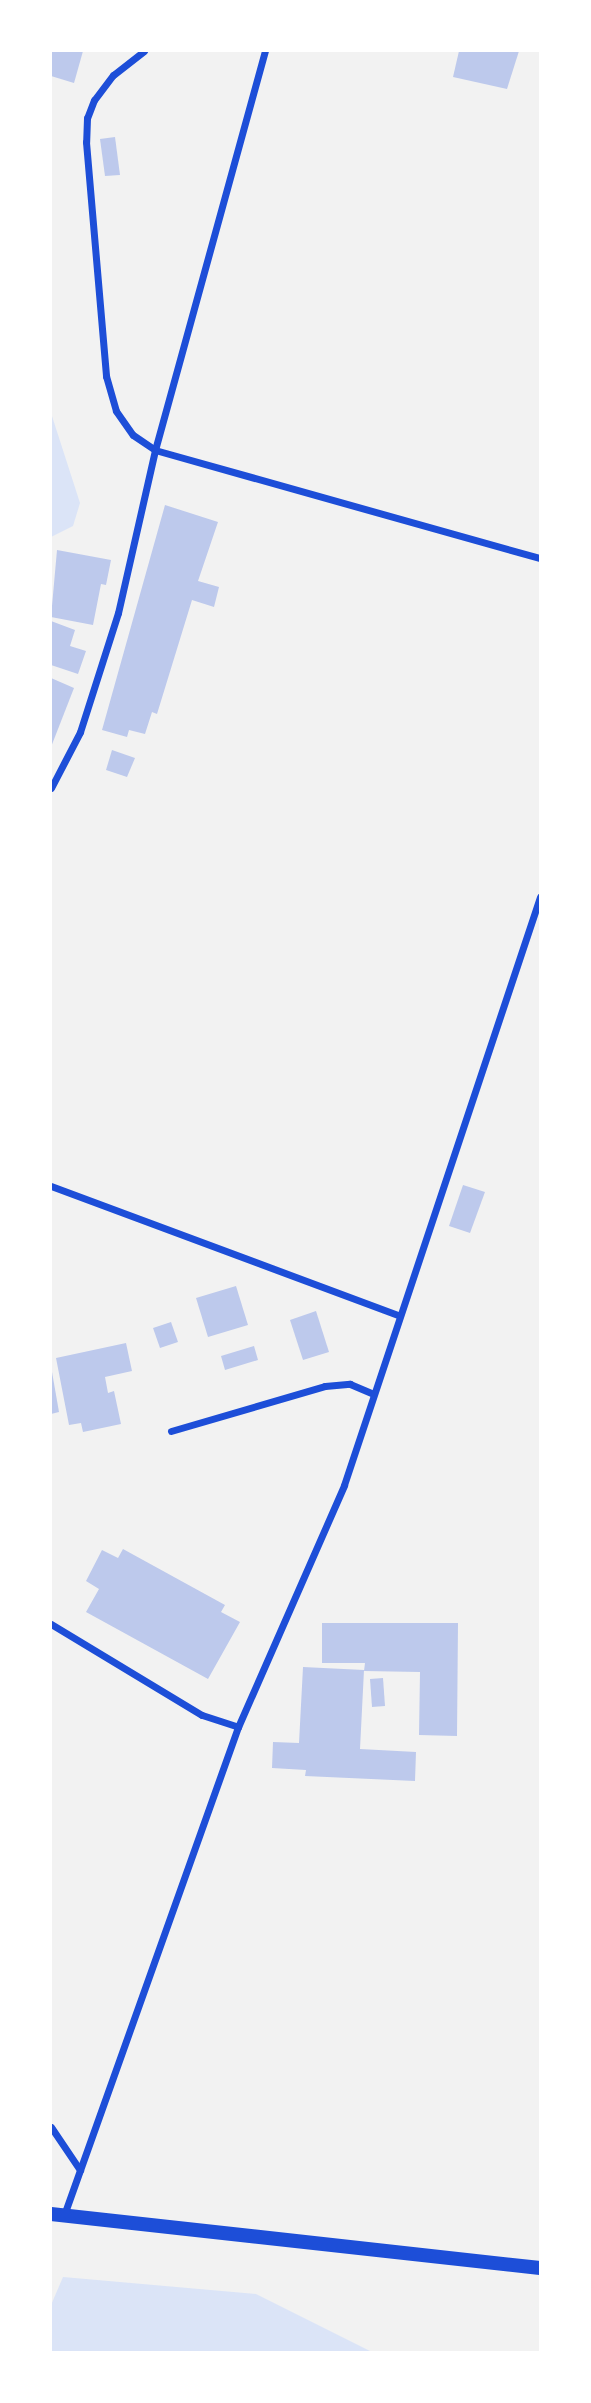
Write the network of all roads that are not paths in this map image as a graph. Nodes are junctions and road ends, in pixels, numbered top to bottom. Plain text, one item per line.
1 (144, 51) edge
2 (265, 51) edge
3 (155, 450) junction
4 (540, 558) edge
5 (51, 788) edge
6 (540, 897) edge
7 (51, 1186) edge
8 (398, 1315) junction
9 (373, 1394) junction
10 (171, 1431) dead end
11 (51, 1624) edge
12 (238, 1727) junction
13 (51, 2127) edge
14 (80, 2170) junction
15 (57, 2215) edge
16 (540, 2268) edge

1 - 3 street
2 - 3 street
3 - 4 street
3 - 5 street
6 - 8 street
7 - 8 street
8 - 9 street
9 - 10 street
9 - 12 street
11 - 12 street
12 - 14 street
13 - 14 street
14 - 15 street
15 - 16 main road

